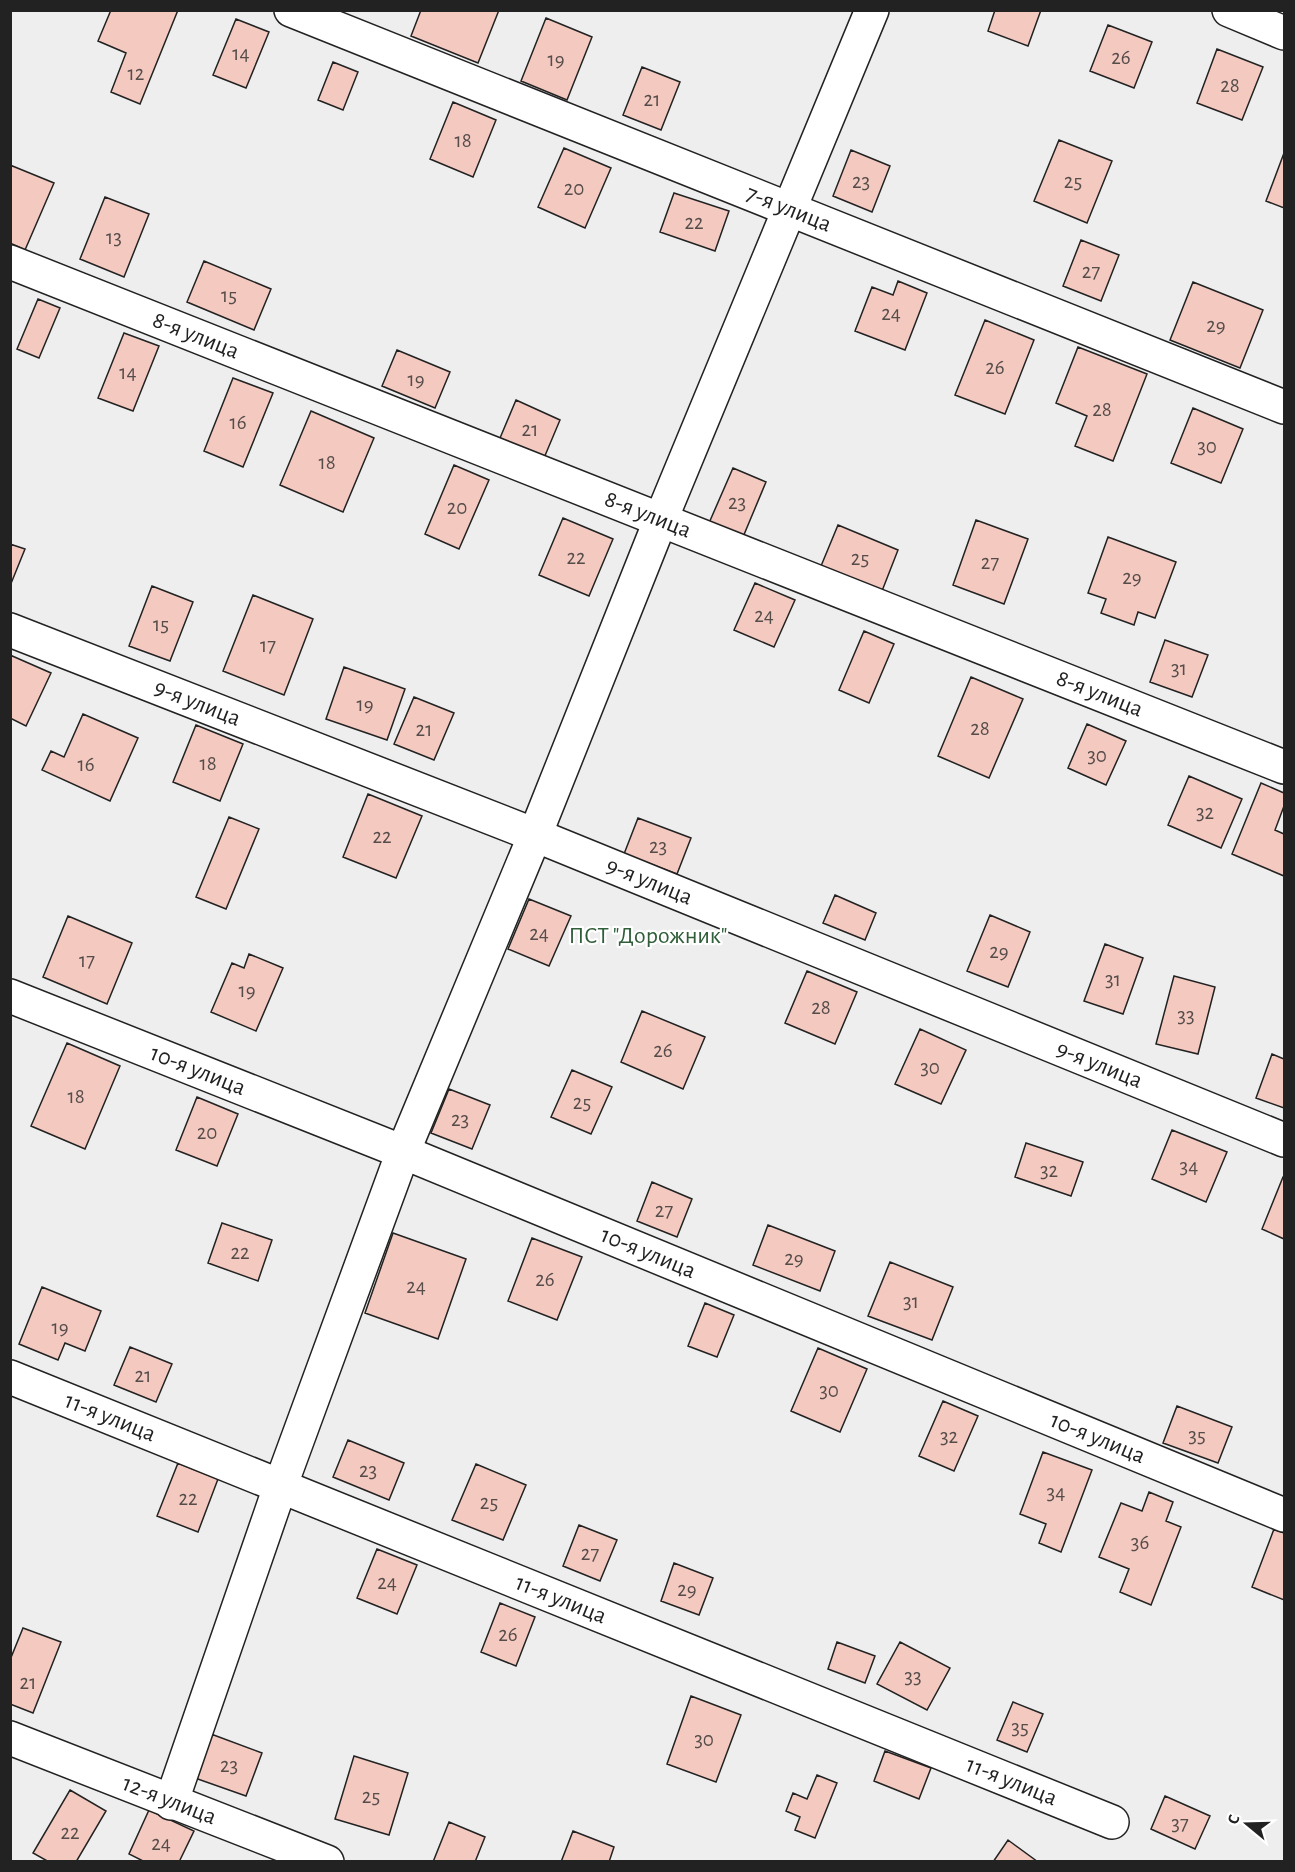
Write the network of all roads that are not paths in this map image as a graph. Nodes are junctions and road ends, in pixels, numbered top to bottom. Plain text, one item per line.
1 (291, 10) edge
2 (872, 10) edge
3 (1229, 10) edge
4 (1284, 33) edge
5 (788, 210) junction
6 (10, 262) edge
7 (1284, 407) edge
8 (661, 519) junction
9 (10, 630) edge
10 (1284, 766) edge
11 (535, 835) junction
12 (10, 996) edge
13 (1284, 1140) edge
14 (404, 1152) junction
15 (10, 1377) edge
16 (280, 1487) junction
17 (1284, 1515) edge
18 (10, 1738) edge
19 (171, 1803) junction
20 (1112, 1822) dead end
21 (327, 1862) edge

1 - 5 street, 7-я улица
2 - 5 street
3 - 4 street
5 - 7 street, 7-я улица
5 - 8 street
6 - 8 street, 8-я улица
8 - 10 street, 8-я улица
8 - 11 street
9 - 11 street, 9-я улица
11 - 13 street, 9-я улица
11 - 14 street
12 - 14 street, 10-я улица
14 - 16 street
14 - 17 street, 10-я улица
15 - 16 street, 11-я улица
16 - 19 street
16 - 20 street, 11-я улица
18 - 19 street, 12-я улица
19 - 21 street, 12-я улица

